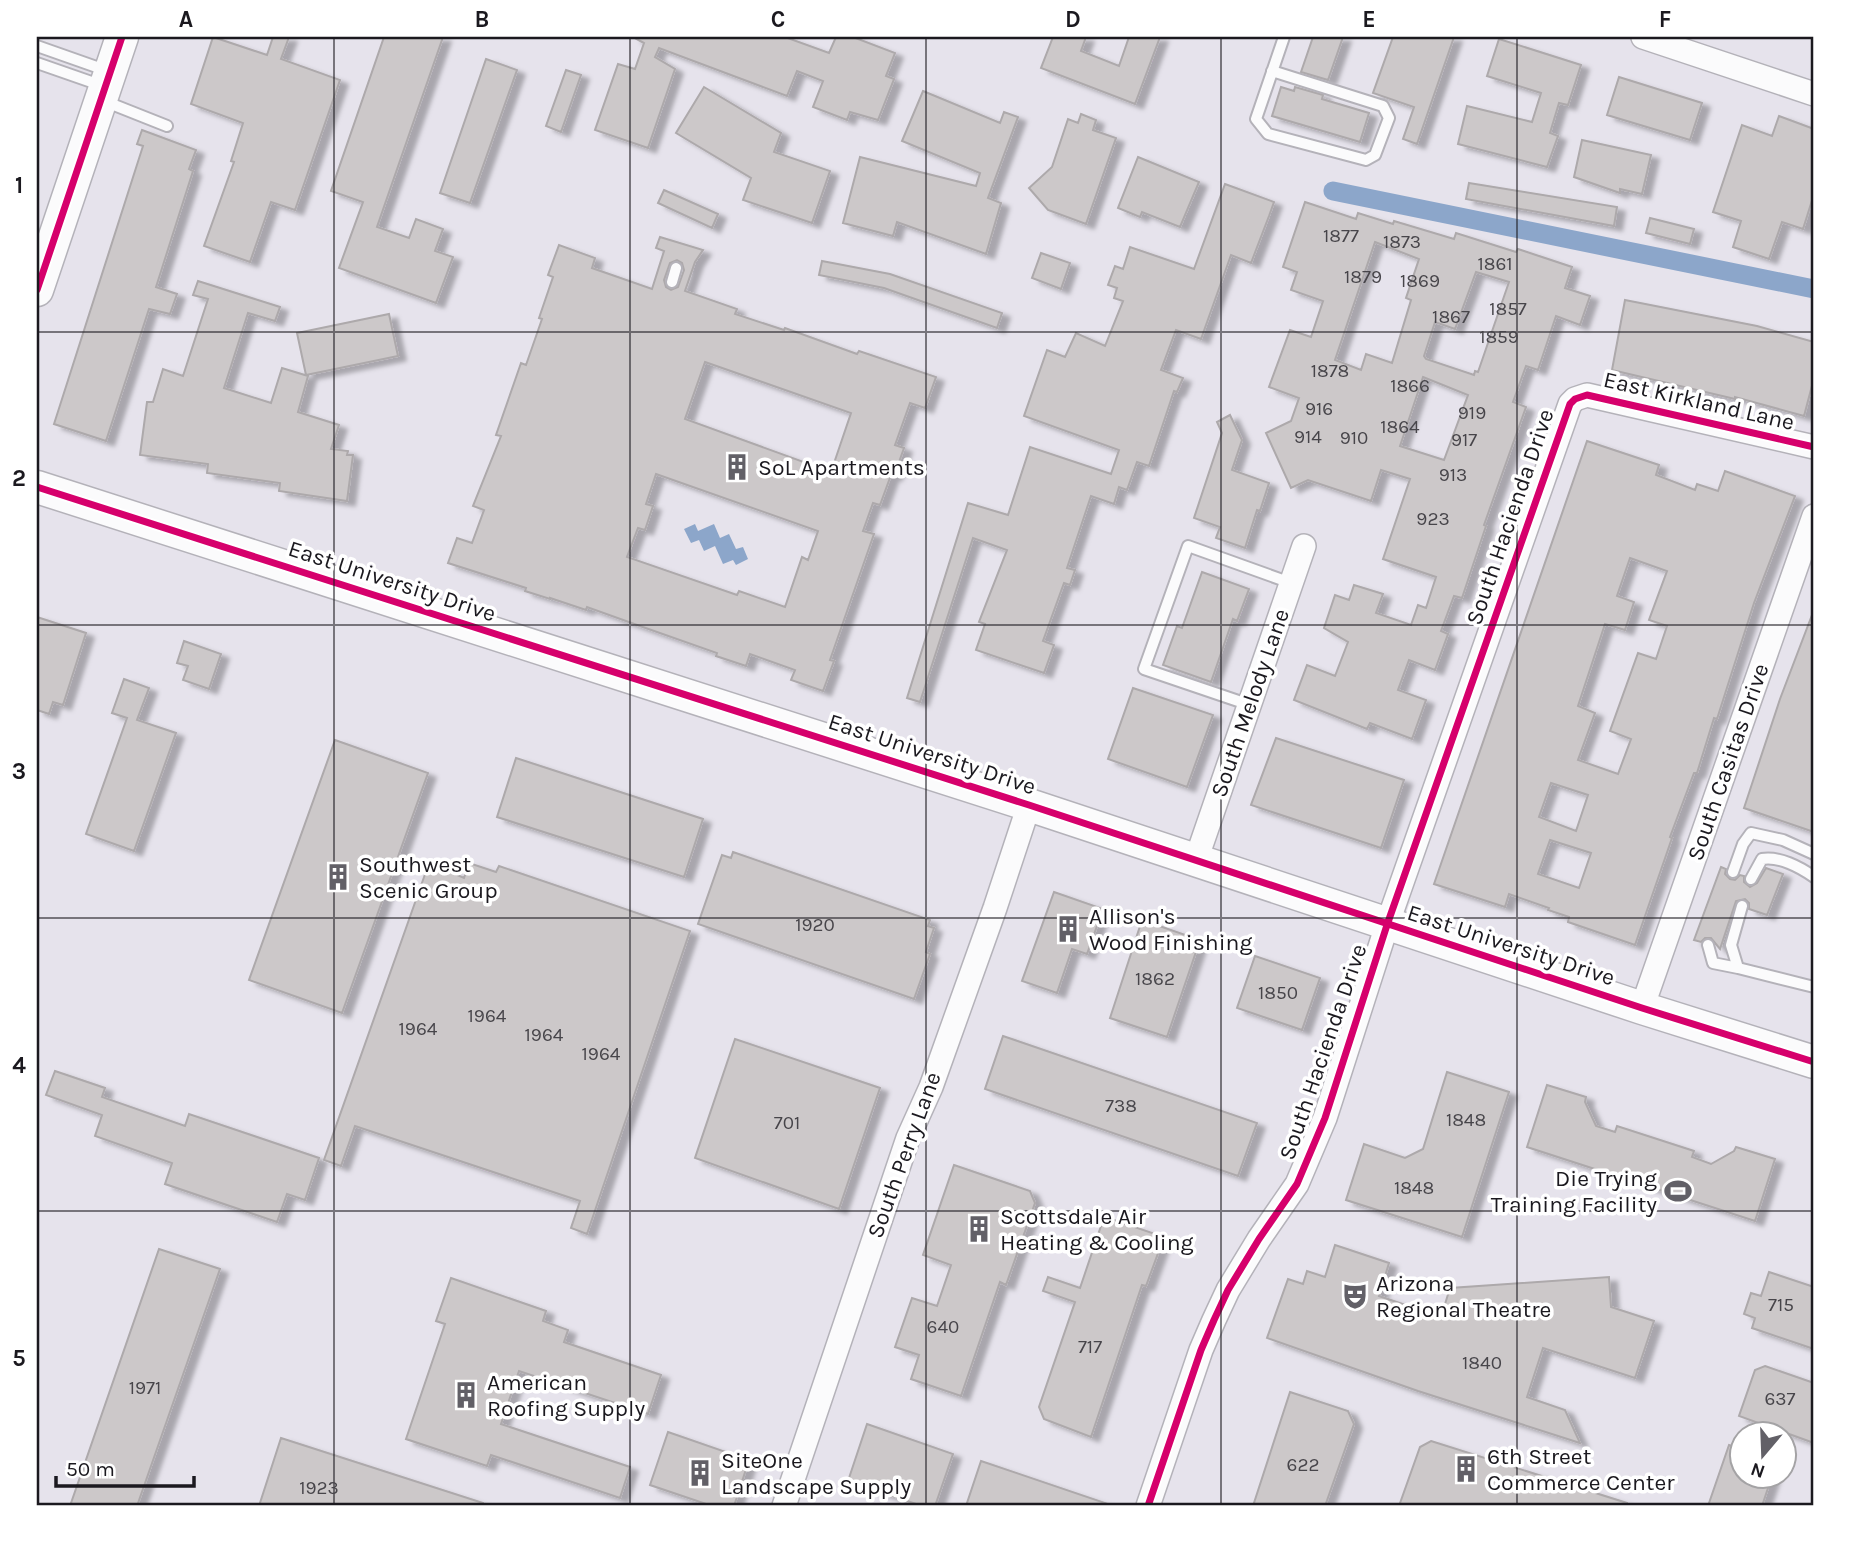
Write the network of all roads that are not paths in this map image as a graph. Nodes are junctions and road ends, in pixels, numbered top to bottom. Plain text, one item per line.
1 (122, 37) edge
2 (1284, 37) edge
3 (1643, 37) edge
4 (37, 46) edge
5 (37, 63) edge
6 (1272, 71) junction
7 (106, 86) junction
8 (1814, 94) edge
9 (167, 126) dead end
10 (676, 268) dead end
11 (672, 282) dead end
12 (37, 290) edge
13 (1575, 399) joint
14 (1814, 447) edge
15 (37, 487) edge
16 (1814, 516) edge
17 (1304, 545) dead end
18 (1291, 583) junction
19 (1250, 705) junction
20 (1029, 805) junction
21 (1814, 854) edge
22 (1196, 860) junction
23 (1733, 872) dead end
24 (1814, 877) edge
25 (1751, 879) dead end
26 (1742, 906) dead end
27 (1387, 925) junction
28 (1708, 945) dead end
29 (1738, 968) junction
30 (1814, 987) edge
31 (1642, 1008) junction
32 (1814, 1062) edge
33 (784, 1506) edge
34 (1147, 1506) edge

1 - 7 main road
2 - 6 lane
3 - 8 street
4 - 7 lane
5 - 7 lane
6 - 6 lane
7 - 9 lane
7 - 12 main road
10 - 11 lane
13 - 14 street, East Kirkland Lane
13 - 27 street, South Hacienda Drive
15 - 20 main road, East University Drive
16 - 31 street, South Casitas Drive
17 - 18 street, South Melody Lane
18 - 19 street, South Melody Lane
18 - 19 lane
19 - 22 street, South Melody Lane
20 - 22 main road, East University Drive
20 - 33 street, South Perry Lane
21 - 23 lane
22 - 27 main road, East University Drive
24 - 25 lane
26 - 29 lane
27 - 31 main road, East University Drive
27 - 34 street, South Hacienda Drive
28 - 29 lane
29 - 30 lane
31 - 32 main road, East University Drive

